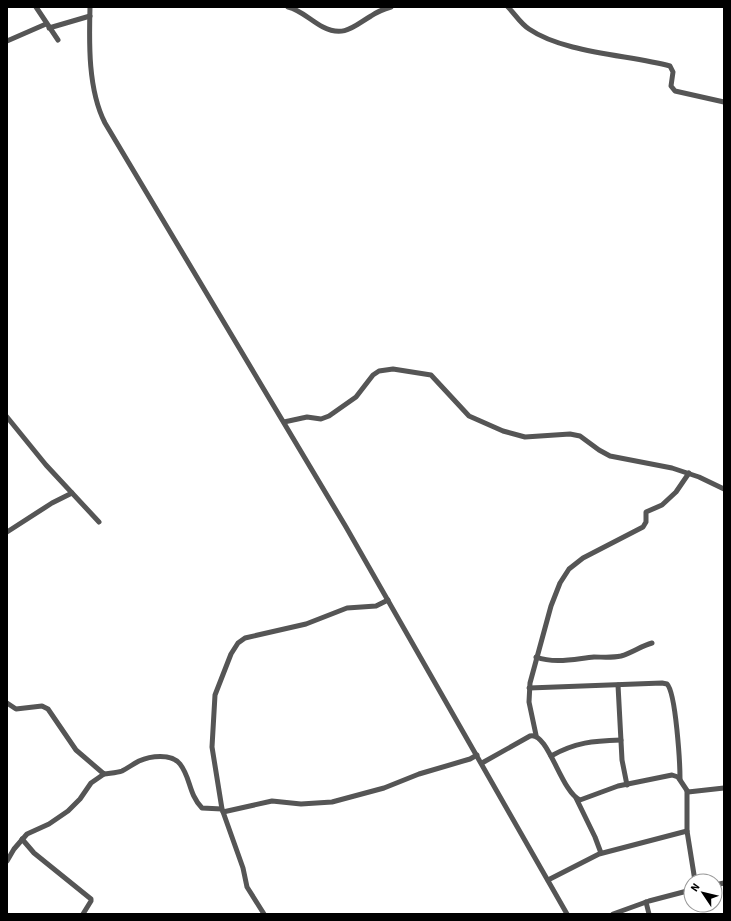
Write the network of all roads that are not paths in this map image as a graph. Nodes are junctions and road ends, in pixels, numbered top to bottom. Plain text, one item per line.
1 (36, 7) edge
2 (90, 7) edge
3 (288, 7) edge
4 (391, 7) edge
5 (508, 7) edge
6 (90, 16) junction
7 (48, 26) junction
8 (58, 40) dead end
9 (7, 41) edge
10 (724, 102) edge
11 (7, 417) edge
12 (284, 422) junction
13 (689, 473) junction
14 (724, 488) edge
15 (72, 493) junction
16 (98, 522) dead end
17 (7, 532) edge
18 (388, 600) junction
19 (652, 643) dead end
20 (536, 657) junction
21 (618, 684) junction
22 (529, 688) junction
23 (7, 703) edge
24 (536, 735) junction
25 (621, 740) junction
26 (477, 755) junction
27 (550, 756) junction
28 (482, 763) junction
29 (104, 774) junction
30 (680, 779) junction
31 (627, 785) junction
32 (724, 788) edge
33 (686, 791) junction
34 (576, 798) junction
35 (222, 810) junction
36 (687, 831) junction
37 (22, 839) junction
38 (601, 854) junction
39 (7, 861) edge
40 (694, 873) edge
41 (548, 880) junction
42 (683, 892) edge
43 (646, 902) junction
44 (83, 914) edge
45 (264, 914) edge
46 (567, 914) edge
47 (613, 914) edge
48 (649, 914) edge

1 - 7 street
2 - 6 street
3 - 4 street
5 - 10 street
6 - 7 street
6 - 12 street
7 - 8 street
7 - 9 street
11 - 15 street
12 - 13 street
12 - 18 street
13 - 14 street
13 - 20 street
15 - 16 street
15 - 17 street
18 - 26 street
18 - 35 street
19 - 20 street
20 - 22 street
21 - 22 street
21 - 25 street
21 - 30 street
22 - 24 street
23 - 29 street
24 - 27 street
24 - 28 street
25 - 27 street
25 - 31 street
26 - 28 street
26 - 35 street
27 - 34 street
28 - 41 street
29 - 35 street
29 - 37 street
30 - 31 street
30 - 33 street
31 - 34 street
32 - 33 street
33 - 36 street
34 - 38 street
35 - 45 street
36 - 38 street
36 - 40 street
37 - 39 street
37 - 44 street
38 - 41 street
41 - 46 street
42 - 43 street
43 - 47 street
43 - 48 street

